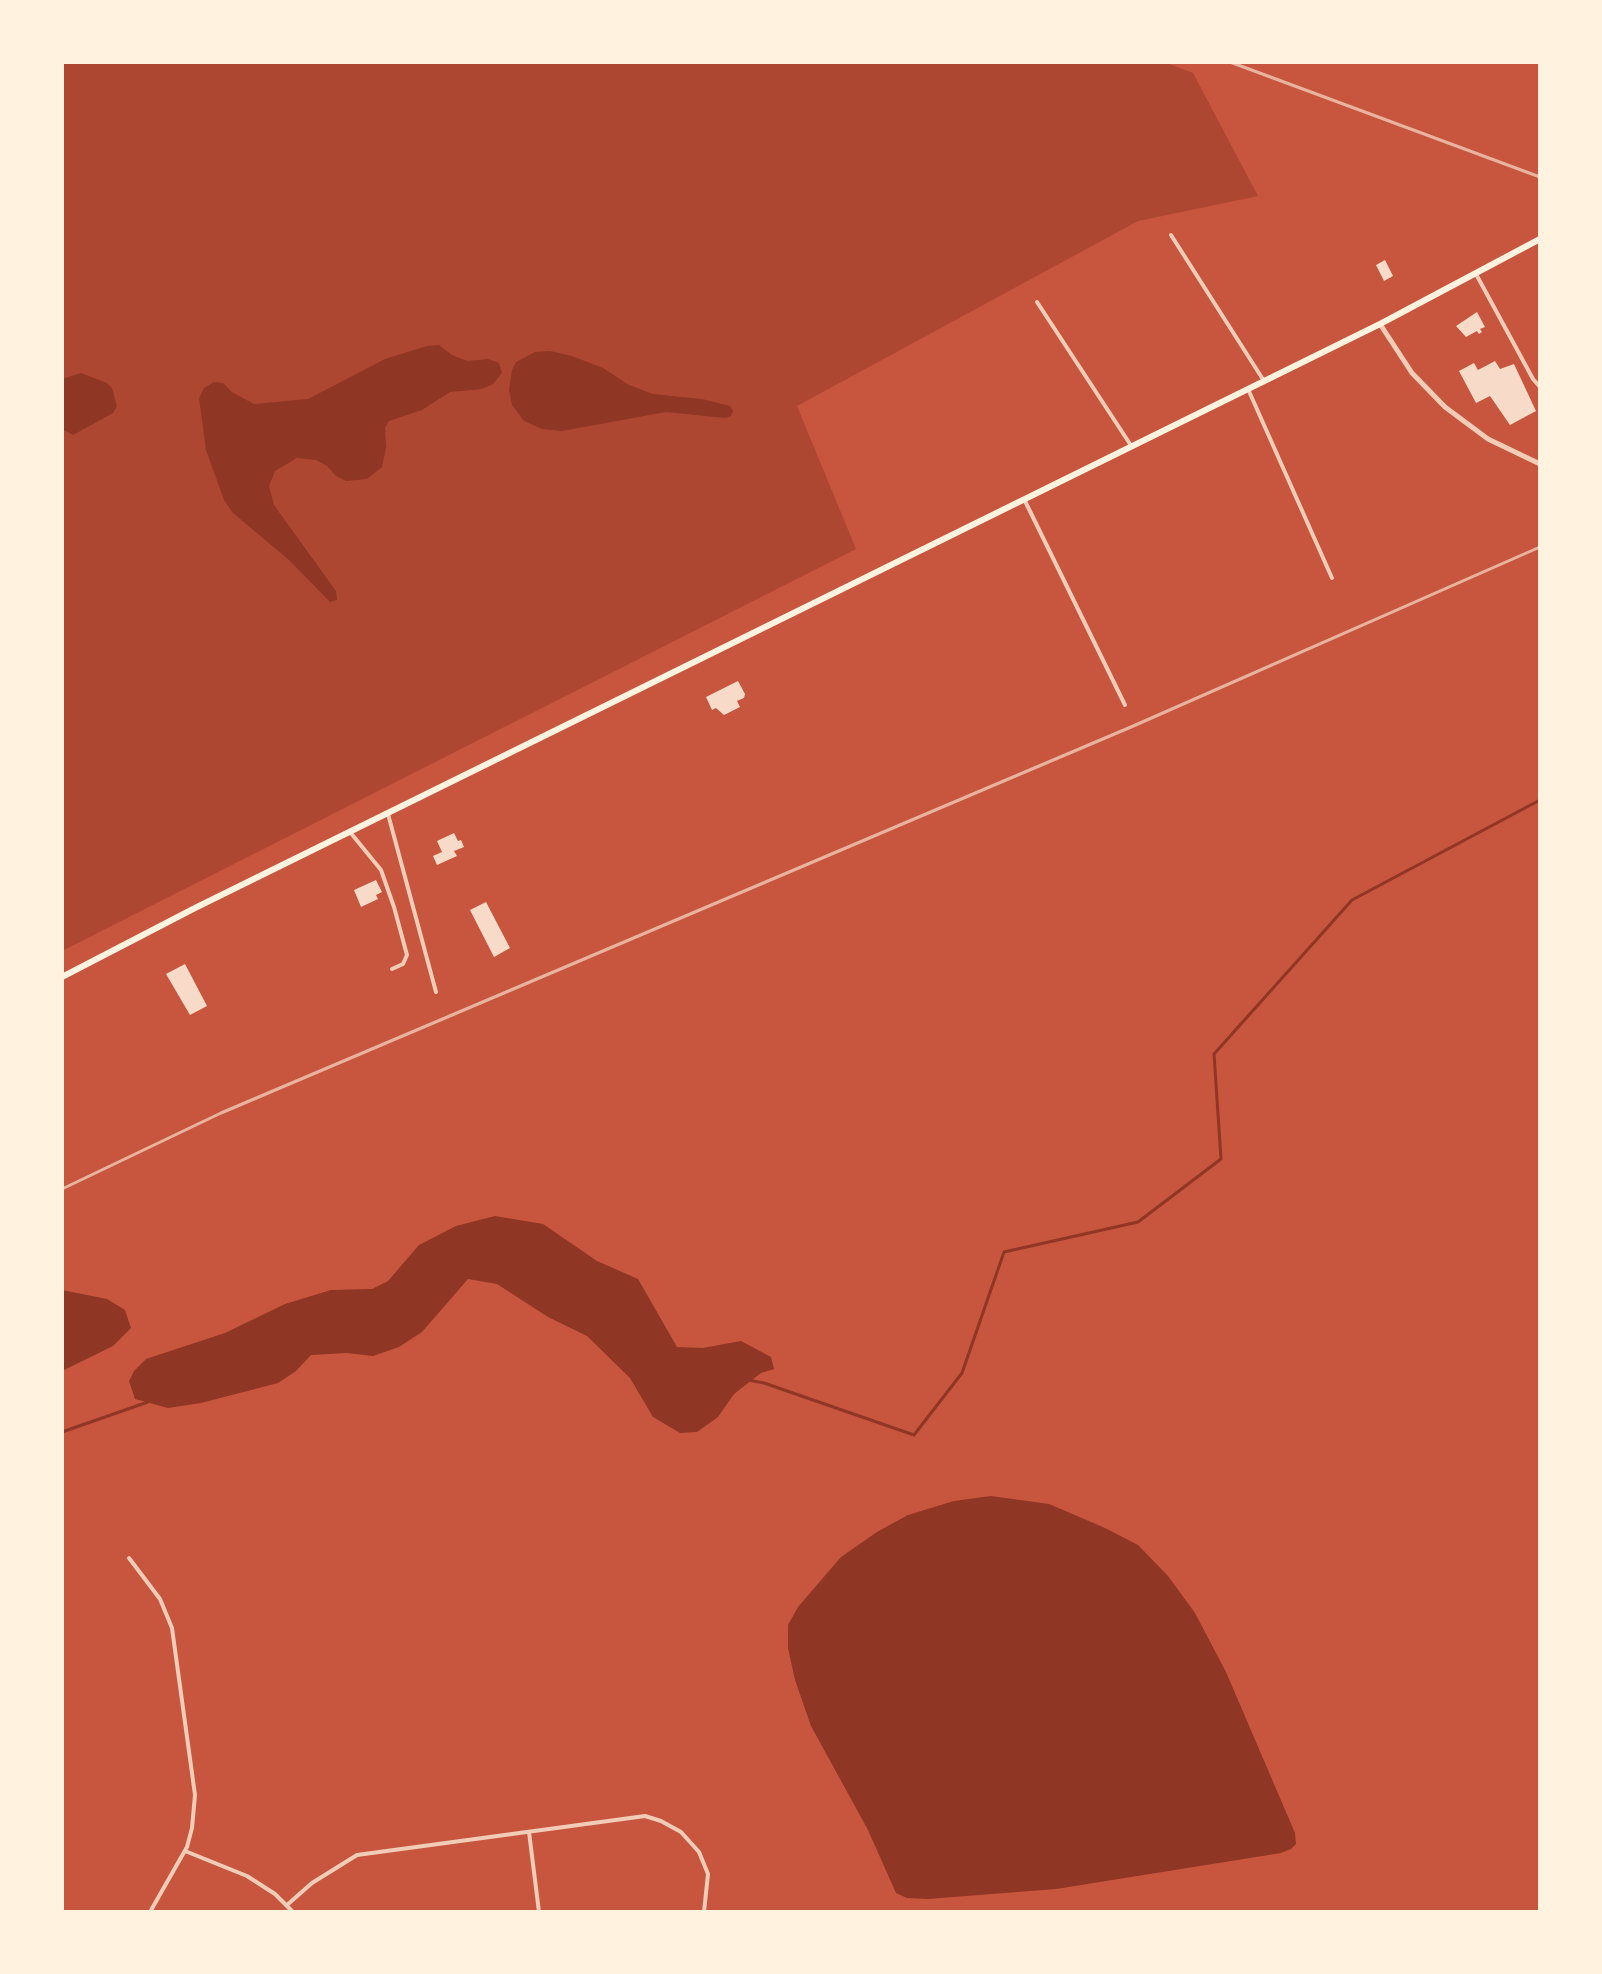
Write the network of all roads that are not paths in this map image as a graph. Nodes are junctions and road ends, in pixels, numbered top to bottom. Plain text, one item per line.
1 (1171, 235) dead end
2 (1540, 239) edge
3 (1476, 274) junction
4 (1037, 302) dead end
5 (1380, 324) junction
6 (1264, 381) junction
7 (1540, 387) edge
8 (1248, 389) junction
9 (1132, 447) junction
10 (1540, 464) edge
11 (1024, 499) junction
12 (1332, 578) dead end
13 (1125, 705) dead end
14 (388, 814) junction
15 (350, 832) junction
16 (392, 969) dead end
17 (62, 977) edge
18 (436, 992) dead end
19 (129, 1558) dead end
20 (529, 1832) junction
21 (185, 1851) junction
22 (287, 1905) junction
23 (150, 1912) edge
24 (293, 1912) edge
25 (539, 1912) edge
26 (704, 1912) edge

1 - 6 street
2 - 3 main road
3 - 5 main road
3 - 7 street
4 - 9 street
5 - 6 main road
5 - 10 street
6 - 8 main road
8 - 9 main road
8 - 12 street
9 - 11 main road
11 - 13 street
11 - 14 main road
14 - 15 main road
14 - 18 street
15 - 16 street
15 - 17 main road
19 - 21 street
20 - 22 street
20 - 25 street
20 - 26 street
21 - 22 street
21 - 23 street
22 - 24 street

